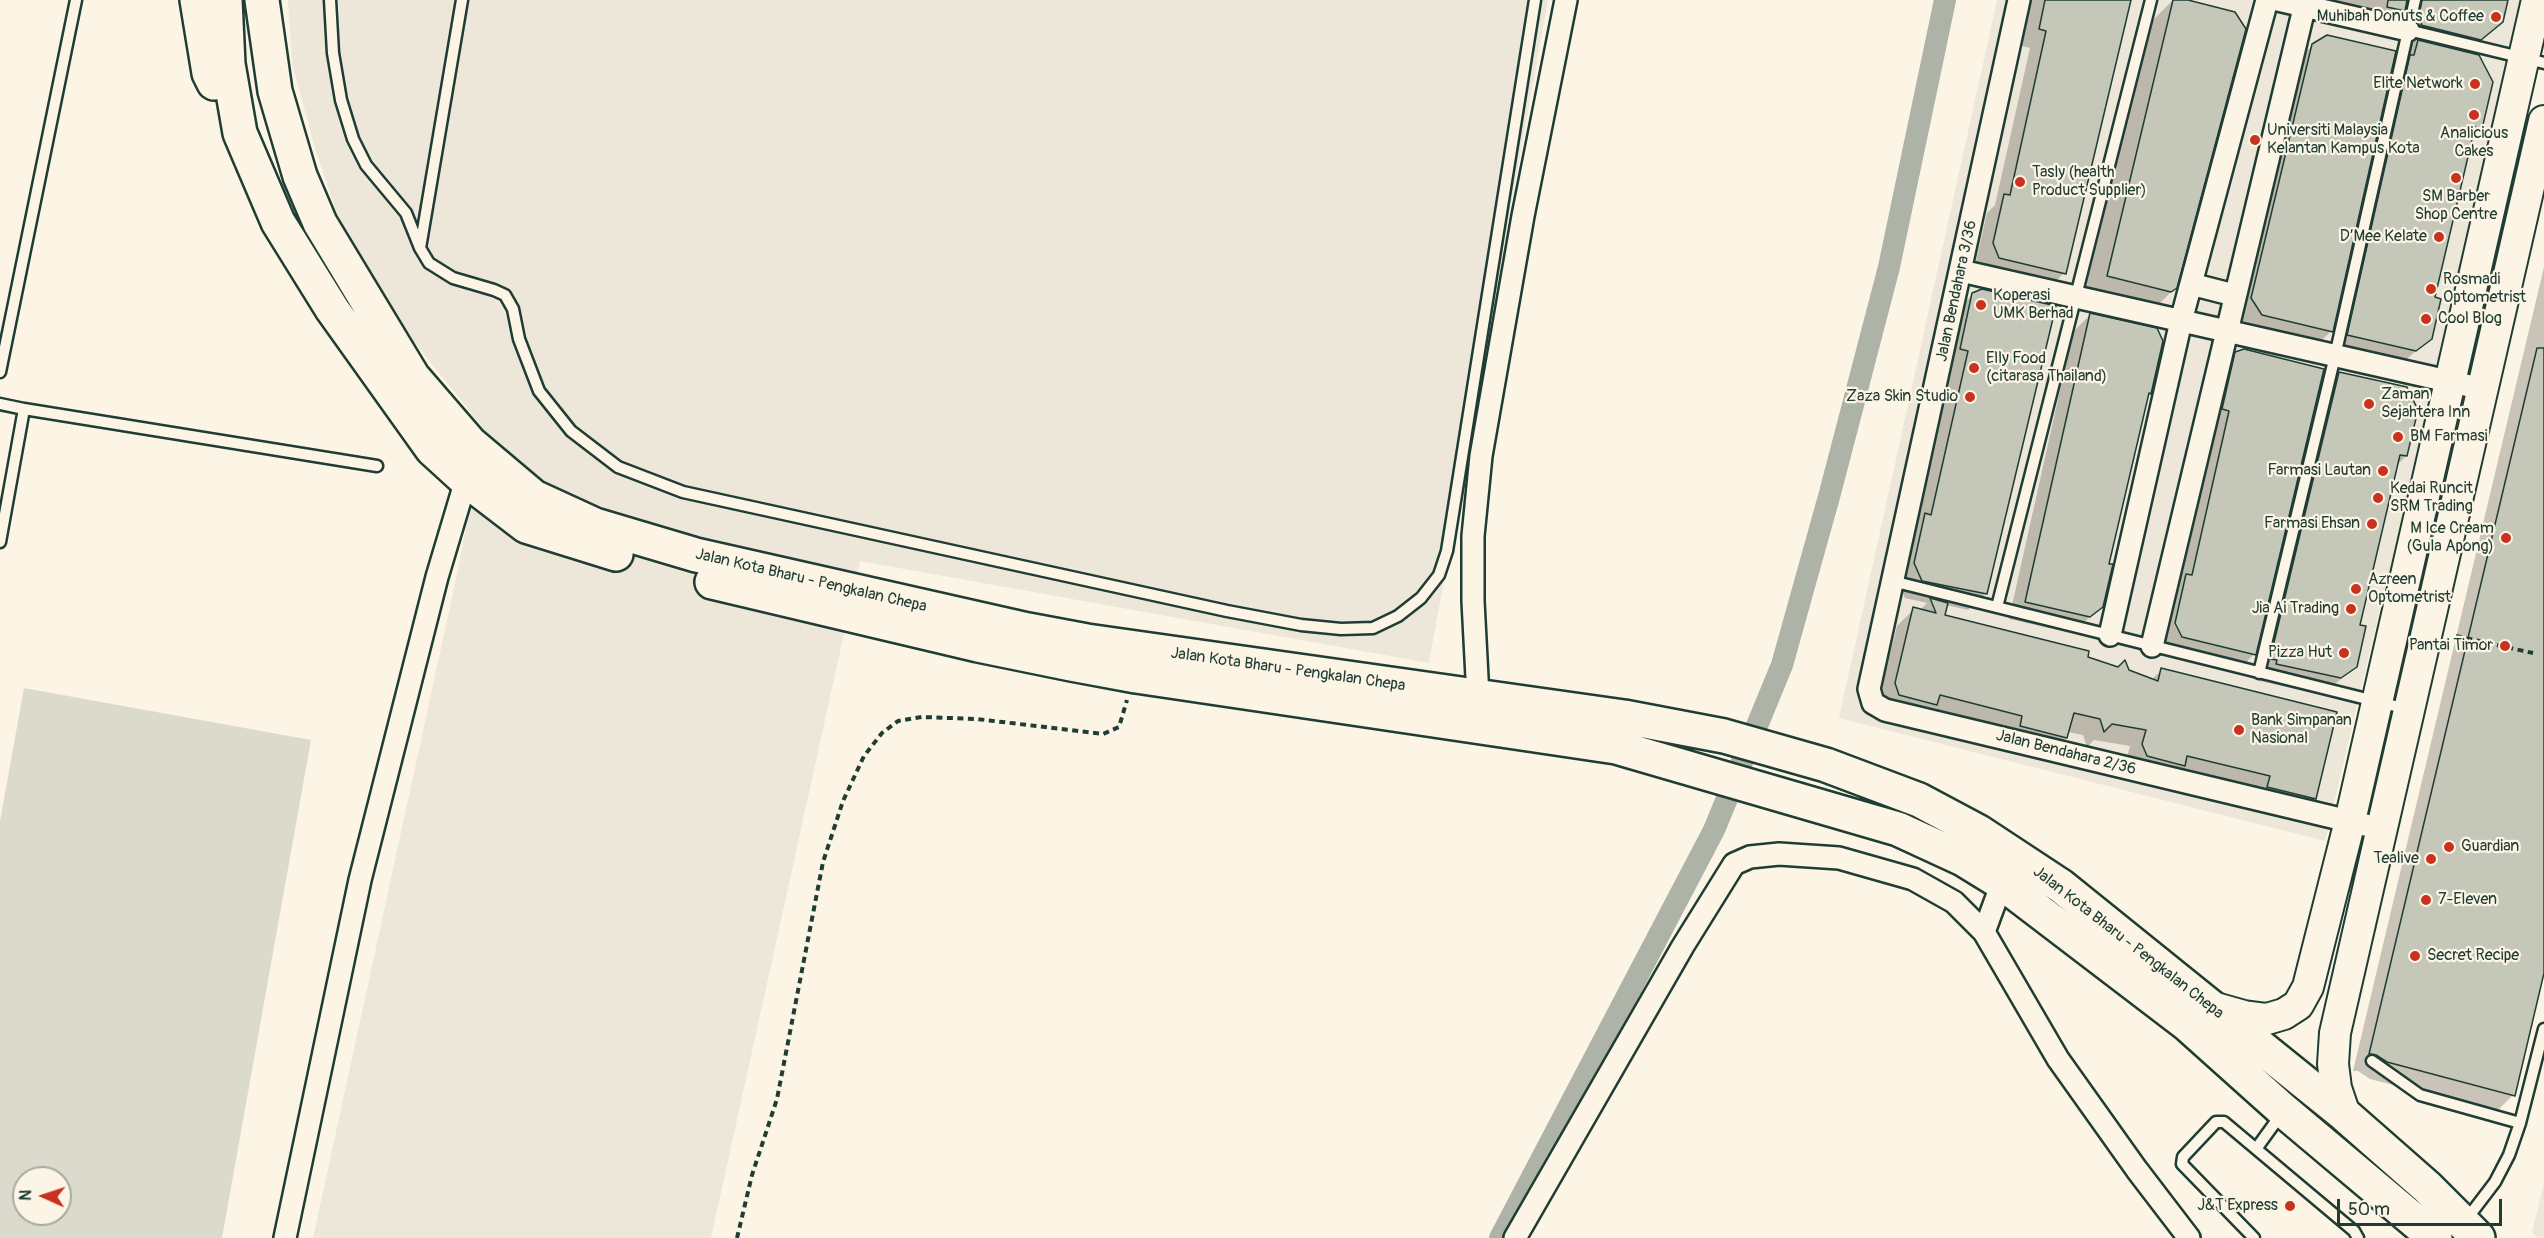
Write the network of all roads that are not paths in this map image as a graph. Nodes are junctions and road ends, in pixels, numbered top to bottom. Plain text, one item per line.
1 (76, 0) edge
2 (198, 0) edge
3 (225, 0) edge
4 (262, 0) edge
5 (330, 0) edge
6 (462, 0) edge
7 (1535, 0) edge
8 (1566, 0) edge
9 (2019, 0) edge
10 (2151, 0) edge
11 (2266, 0) edge
12 (2278, 0) edge
13 (2415, 0) edge
14 (2537, 0) edge
15 (2305, 3) edge
16 (2408, 30) junction
17 (2534, 60) edge
18 (2544, 121) edge
19 (240, 133) junction
20 (420, 248) junction
21 (1961, 271) junction
22 (2191, 285) junction
23 (2234, 295) junction
24 (2074, 296) junction
25 (2181, 321) junction
26 (2226, 331) junction
27 (2335, 356) junction
28 (0, 372) edge
29 (2450, 382) junction
30 (2483, 389) junction
31 (0, 404) edge
32 (24, 409) junction
33 (377, 466) dead end
34 (466, 480) junction
35 (0, 542) edge
36 (1892, 581) junction
37 (1997, 607) junction
38 (2110, 635) junction
39 (2151, 646) junction
40 (2259, 672) junction
41 (1478, 697) junction
42 (2377, 702) junction
43 (2409, 710) junction
44 (2349, 821) junction
45 (2382, 829) junction
46 (2002, 883) junction
47 (1984, 932) junction
48 (2208, 1006) junction
49 (2544, 1029) edge
50 (2372, 1061) dead end
51 (2284, 1110) junction
52 (2345, 1115) junction
53 (2520, 1122) junction
54 (2256, 1149) junction
55 (2471, 1230) edge
56 (285, 1238) edge
57 (1515, 1238) edge
58 (2189, 1238) edge
59 (2254, 1238) edge
60 (2358, 1238) edge
61 (2435, 1238) edge

1 - 28 lane
2 - 19 main road
3 - 19 main road, Jalan Kota Bharu - Pengkalan Chepa
4 - 41 main road, Jalan Kota Bharu - Pengkalan Chepa
5 - 20 lane
6 - 20 lane
7 - 20 lane
8 - 41 street
9 - 21 street, Jalan Bendahara 3/36
10 - 24 lane
11 - 22 street
12 - 15 street
13 - 16 lane
14 - 17 street
15 - 16 street
15 - 23 street
16 - 17 lane
16 - 27 lane
17 - 29 street
18 - 30 street
19 - 34 main road, Jalan Kota Bharu - Pengkalan Chepa
21 - 24 street
21 - 36 street, Jalan Bendahara 3/36
22 - 23 street
22 - 25 street
23 - 26 street
24 - 25 street
24 - 37 lane
25 - 26 street
25 - 38 street
26 - 27 street
26 - 39 street
27 - 29 street
27 - 40 lane
29 - 30 street
29 - 42 street
30 - 43 street
31 - 32 lane
32 - 33 lane
32 - 35 lane
34 - 46 main road, Jalan Kota Bharu - Pengkalan Chepa
34 - 56 street
36 - 37 lane
36 - 44 street, Jalan Bendahara 2/36
37 - 38 lane
38 - 39 lane
39 - 40 lane
40 - 42 lane
41 - 48 main road, Jalan Kota Bharu - Pengkalan Chepa
42 - 43 lane
42 - 44 street
43 - 45 street
44 - 45 street, Jalan Bendahara 2/36
44 - 48 street
45 - 52 street
46 - 47 street
46 - 51 main road, Jalan Kota Bharu - Pengkalan Chepa
47 - 57 street
47 - 58 street
48 - 52 main road, Jalan Kota Bharu - Pengkalan Chepa
49 - 53 lane
50 - 53 lane
51 - 54 lane
51 - 61 main road, Jalan Kota Bharu - Pengkalan Chepa
52 - 55 main road, Jalan Kota Bharu - Pengkalan Chepa
53 - 55 lane
54 - 59 lane
54 - 60 lane

